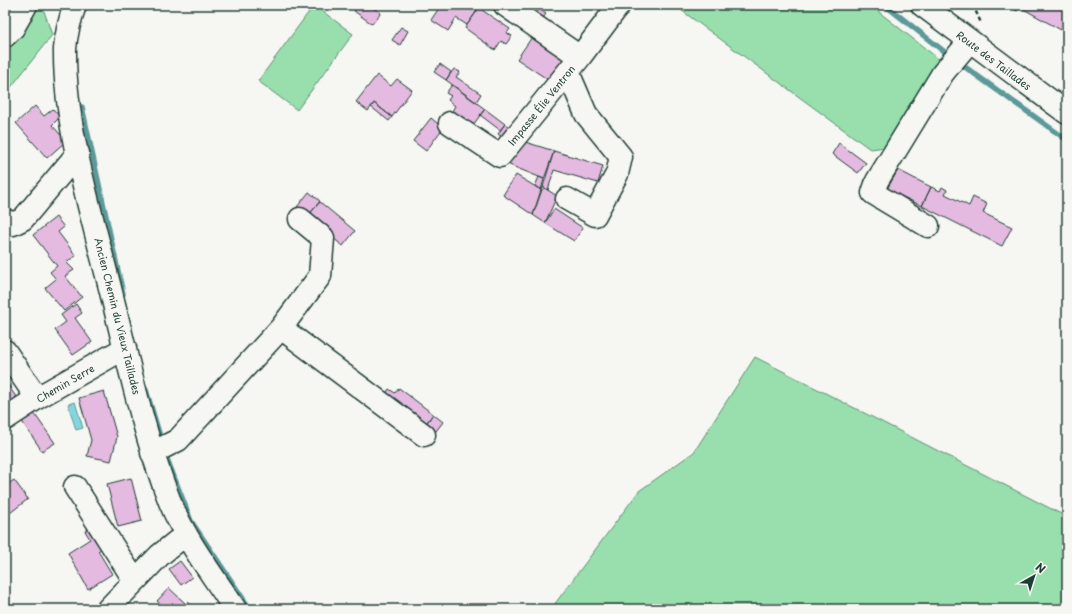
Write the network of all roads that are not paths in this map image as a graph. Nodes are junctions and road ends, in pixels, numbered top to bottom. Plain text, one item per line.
1 (26, 5) edge
2 (75, 5) edge
3 (506, 5) edge
4 (619, 5) edge
5 (922, 5) edge
6 (946, 13) edge
7 (5, 36) edge
8 (969, 42) junction
9 (574, 64) junction
10 (1067, 113) edge
11 (450, 123) dead end
12 (78, 153) junction
13 (567, 199) dead end
14 (300, 219) dead end
15 (5, 220) edge
16 (928, 226) dead end
17 (281, 328) junction
18 (125, 348) junction
19 (5, 351) edge
20 (37, 398) junction
21 (5, 418) edge
22 (424, 435) dead end
23 (152, 453) junction
24 (75, 487) dead end
25 (186, 534) junction
26 (135, 581) junction
27 (232, 608) edge
28 (108, 609) edge

1 - 7 street
2 - 12 street, Ancien Chemin du Vieux Taillades
3 - 9 street
4 - 9 street, Impasse Élie Ventron
5 - 6 street, Route des Taillades
6 - 8 street, Route des Taillades
8 - 10 street, Route des Taillades
8 - 16 street
9 - 11 street, Impasse Élie Ventron
9 - 13 street
12 - 15 street
12 - 18 street, Ancien Chemin du Vieux Taillades
14 - 17 street
17 - 22 street
17 - 23 street
18 - 20 street, Chemin Serre
18 - 23 street, Ancien Chemin du Vieux Taillades
19 - 20 street
20 - 21 street, Chemin Serre
23 - 25 street, Ancien Chemin du Vieux Taillades
24 - 26 street
25 - 26 street
25 - 27 street, Ancien Chemin du Vieux Taillades
26 - 28 street

